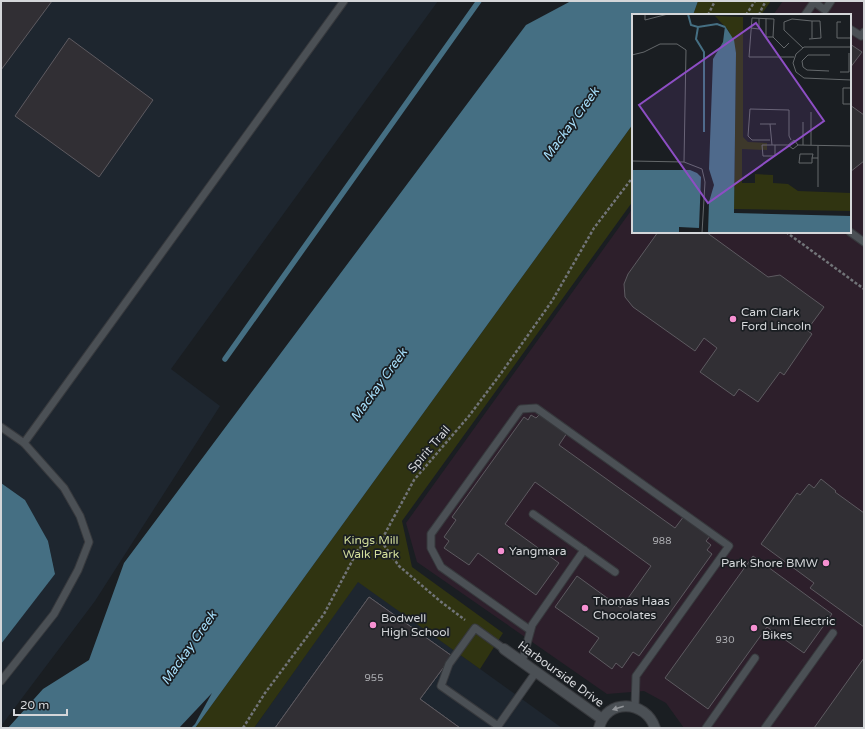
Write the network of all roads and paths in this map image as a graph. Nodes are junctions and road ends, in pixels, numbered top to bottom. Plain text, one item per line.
1 (344, 1) edge
2 (715, 1) edge
3 (755, 1) edge
4 (766, 1) edge
5 (831, 1) edge
6 (825, 10) junction
7 (708, 14) edge
8 (747, 14) edge
9 (759, 14) edge
10 (806, 14) edge
11 (831, 14) edge
12 (851, 29) edge
13 (864, 32) edge
14 (632, 178) edge
15 (787, 233) edge
16 (851, 233) edge
17 (864, 242) edge
18 (864, 289) edge
19 (1, 427) edge
20 (24, 443) junction
21 (533, 514) dead end
22 (381, 541) junction
23 (584, 550) junction
24 (615, 572) dead end
25 (469, 623) dead end
26 (530, 630) junction
27 (834, 633) dead end
28 (504, 649) joint
29 (755, 658) dead end
30 (522, 662) junction
31 (536, 672) junction
32 (1, 681) edge
33 (635, 707) junction
34 (600, 724) edge
35 (243, 728) edge
36 (655, 728) edge
37 (706, 728) edge
38 (765, 728) edge

1 - 20 lane
2 - 7 path
3 - 8 path
4 - 9 path
5 - 6 lane
6 - 10 lane
6 - 11 lane
12 - 13 lane
14 - 22 path, Spirit Trail
15 - 18 path
16 - 17 lane
19 - 20 lane
20 - 32 lane
21 - 23 lane
22 - 25 path
22 - 35 path
23 - 24 lane
23 - 26 lane
26 - 30 lane
26 - 33 lane
27 - 38 lane
28 - 30 street, Harbourside Drive
28 - 31 lane
29 - 37 lane
30 - 31 street, Harbourside Drive
31 - 34 street, Harbourside Drive
33 -> 34 street
33 - 36 street

